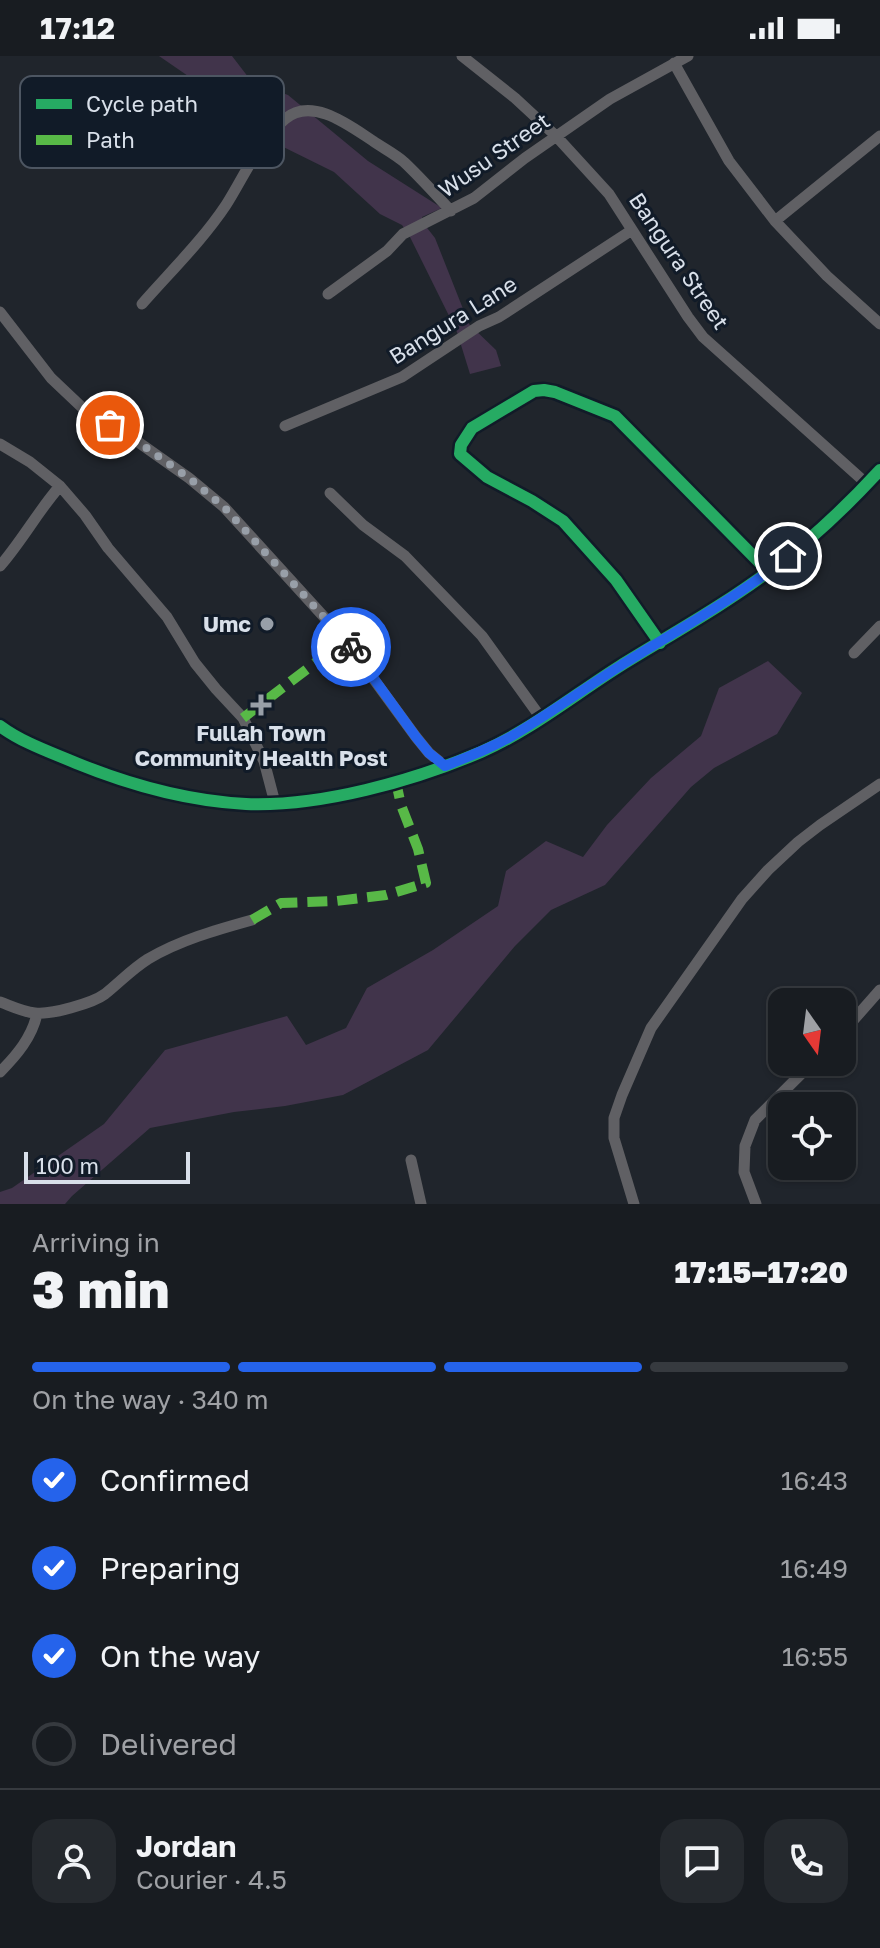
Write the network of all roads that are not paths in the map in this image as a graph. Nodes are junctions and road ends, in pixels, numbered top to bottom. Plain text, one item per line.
1 (462, 56) edge
2 (688, 56) edge
3 (674, 63) junction
4 (284, 119) edge
5 (556, 136) junction
6 (880, 136) edge
7 (246, 168) edge
8 (451, 211) junction
9 (775, 221) junction
10 (632, 230) junction
11 (328, 294) dead end
12 (142, 304) dead end
13 (0, 312) edge
14 (880, 324) edge
15 (285, 426) dead end
16 (0, 444) edge
17 (880, 470) edge
18 (867, 484) junction
19 (60, 486) junction
20 (330, 493) dead end
21 (0, 566) edge
22 (769, 572) junction
23 (880, 626) edge
24 (660, 643) junction
25 (854, 653) dead end
26 (541, 718) junction
27 (0, 726) edge
28 (445, 766) junction
29 (880, 784) edge
30 (275, 803) junction
31 (252, 920) dead end
32 (880, 990) edge
33 (0, 1002) edge
34 (37, 1014) junction
35 (856, 1017) edge
36 (0, 1072) edge
37 (799, 1076) edge
38 (411, 1160) dead end
39 (421, 1204) edge
40 (634, 1204) edge
41 (756, 1204) edge

1 - 5 street, Bangura Street
2 - 3 street, Wusu Street
3 - 5 street, Wusu Street
3 - 9 street
4 - 8 street
5 - 8 street, Wusu Street
5 - 10 street, Bangura Street
6 - 9 street
7 - 12 street
8 - 11 street, Wusu Street
9 - 14 street
10 - 15 street, Bangura Lane
10 - 18 street, Bangura Street
13 - 28 street
16 - 19 street
17 - 18 street
18 - 22 street
19 - 21 street
19 - 30 street
20 - 26 street
22 - 24 street
22 - 24 street
23 - 25 street
24 - 26 street
26 - 28 street
27 - 30 street
28 - 30 street
29 - 40 street
31 - 34 street
32 - 35 street
33 - 34 street
34 - 36 street
37 - 41 street
38 - 39 street

